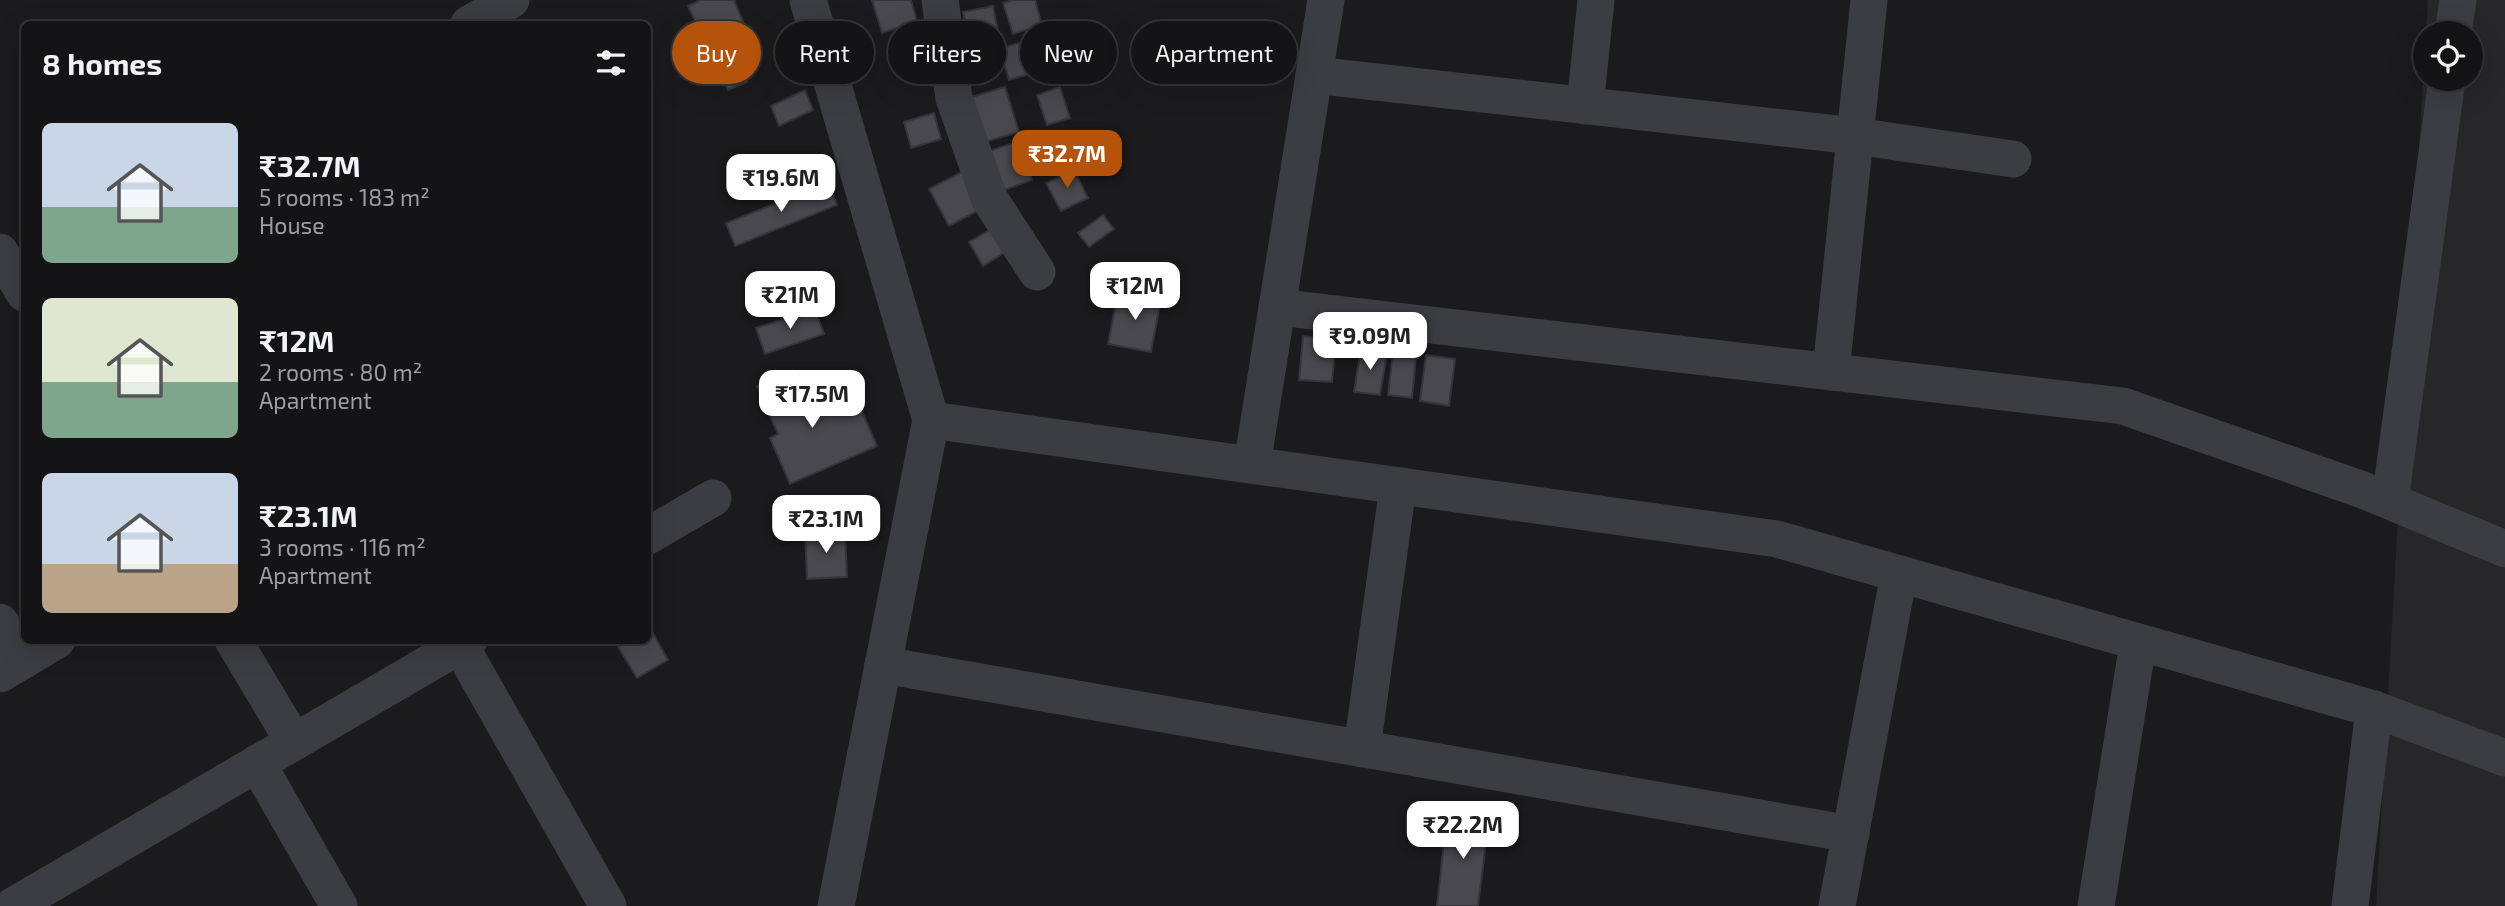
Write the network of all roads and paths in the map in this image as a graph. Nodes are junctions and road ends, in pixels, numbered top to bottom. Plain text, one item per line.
1 (511, 0) edge
2 (808, 0) edge
3 (940, 0) edge
4 (1326, 0) edge
5 (1596, 0) edge
6 (1869, 0) edge
7 (2458, 0) edge
8 (474, 21) edge
9 (2455, 21) edge
10 (1314, 75) junction
11 (2445, 91) edge
12 (1585, 106) junction
13 (1855, 136) junction
14 (2013, 159) dead end
15 (0, 252) edge
16 (1037, 272) dead end
17 (21, 284) edge
18 (1278, 307) junction
19 (1831, 372) junction
20 (931, 420) junction
21 (1252, 465) junction
22 (1398, 486) junction
23 (713, 498) dead end
24 (2390, 501) junction
25 (651, 534) edge
26 (2505, 549) edge
27 (1899, 574) junction
28 (0, 622) edge
29 (2138, 642) junction
30 (50, 644) edge
31 (235, 644) edge
32 (459, 644) edge
33 (463, 644) edge
34 (883, 665) junction
35 (12, 667) edge
36 (2374, 709) junction
37 (294, 742) junction
38 (1362, 749) junction
39 (2505, 758) edge
40 (257, 763) junction
41 (1851, 834) junction
42 (16, 905) edge
43 (338, 906) edge
44 (608, 906) edge
45 (836, 906) edge
46 (1837, 906) edge
47 (2096, 906) edge
48 (2350, 906) edge

1 - 8 street
2 - 20 street
3 - 16 street
4 - 10 street
5 - 12 street
6 - 13 street
7 - 9 street
10 - 12 street
10 - 18 street
11 - 24 street
12 - 13 street
13 - 14 street
13 - 19 street
15 - 17 street
18 - 19 street
18 - 21 street
19 - 24 street
20 - 21 street
20 - 34 street
21 - 22 street
22 - 27 street
22 - 38 street
23 - 25 street
24 - 26 street
27 - 29 street
27 - 41 street
28 - 35 street
29 - 36 street
29 - 47 street
30 - 35 street
31 - 37 street
32 - 37 street
33 - 44 street
34 - 38 street
34 - 45 street
36 - 39 street
36 - 48 street
37 - 40 street
38 - 41 street
40 - 42 street
40 - 43 street
41 - 46 street

